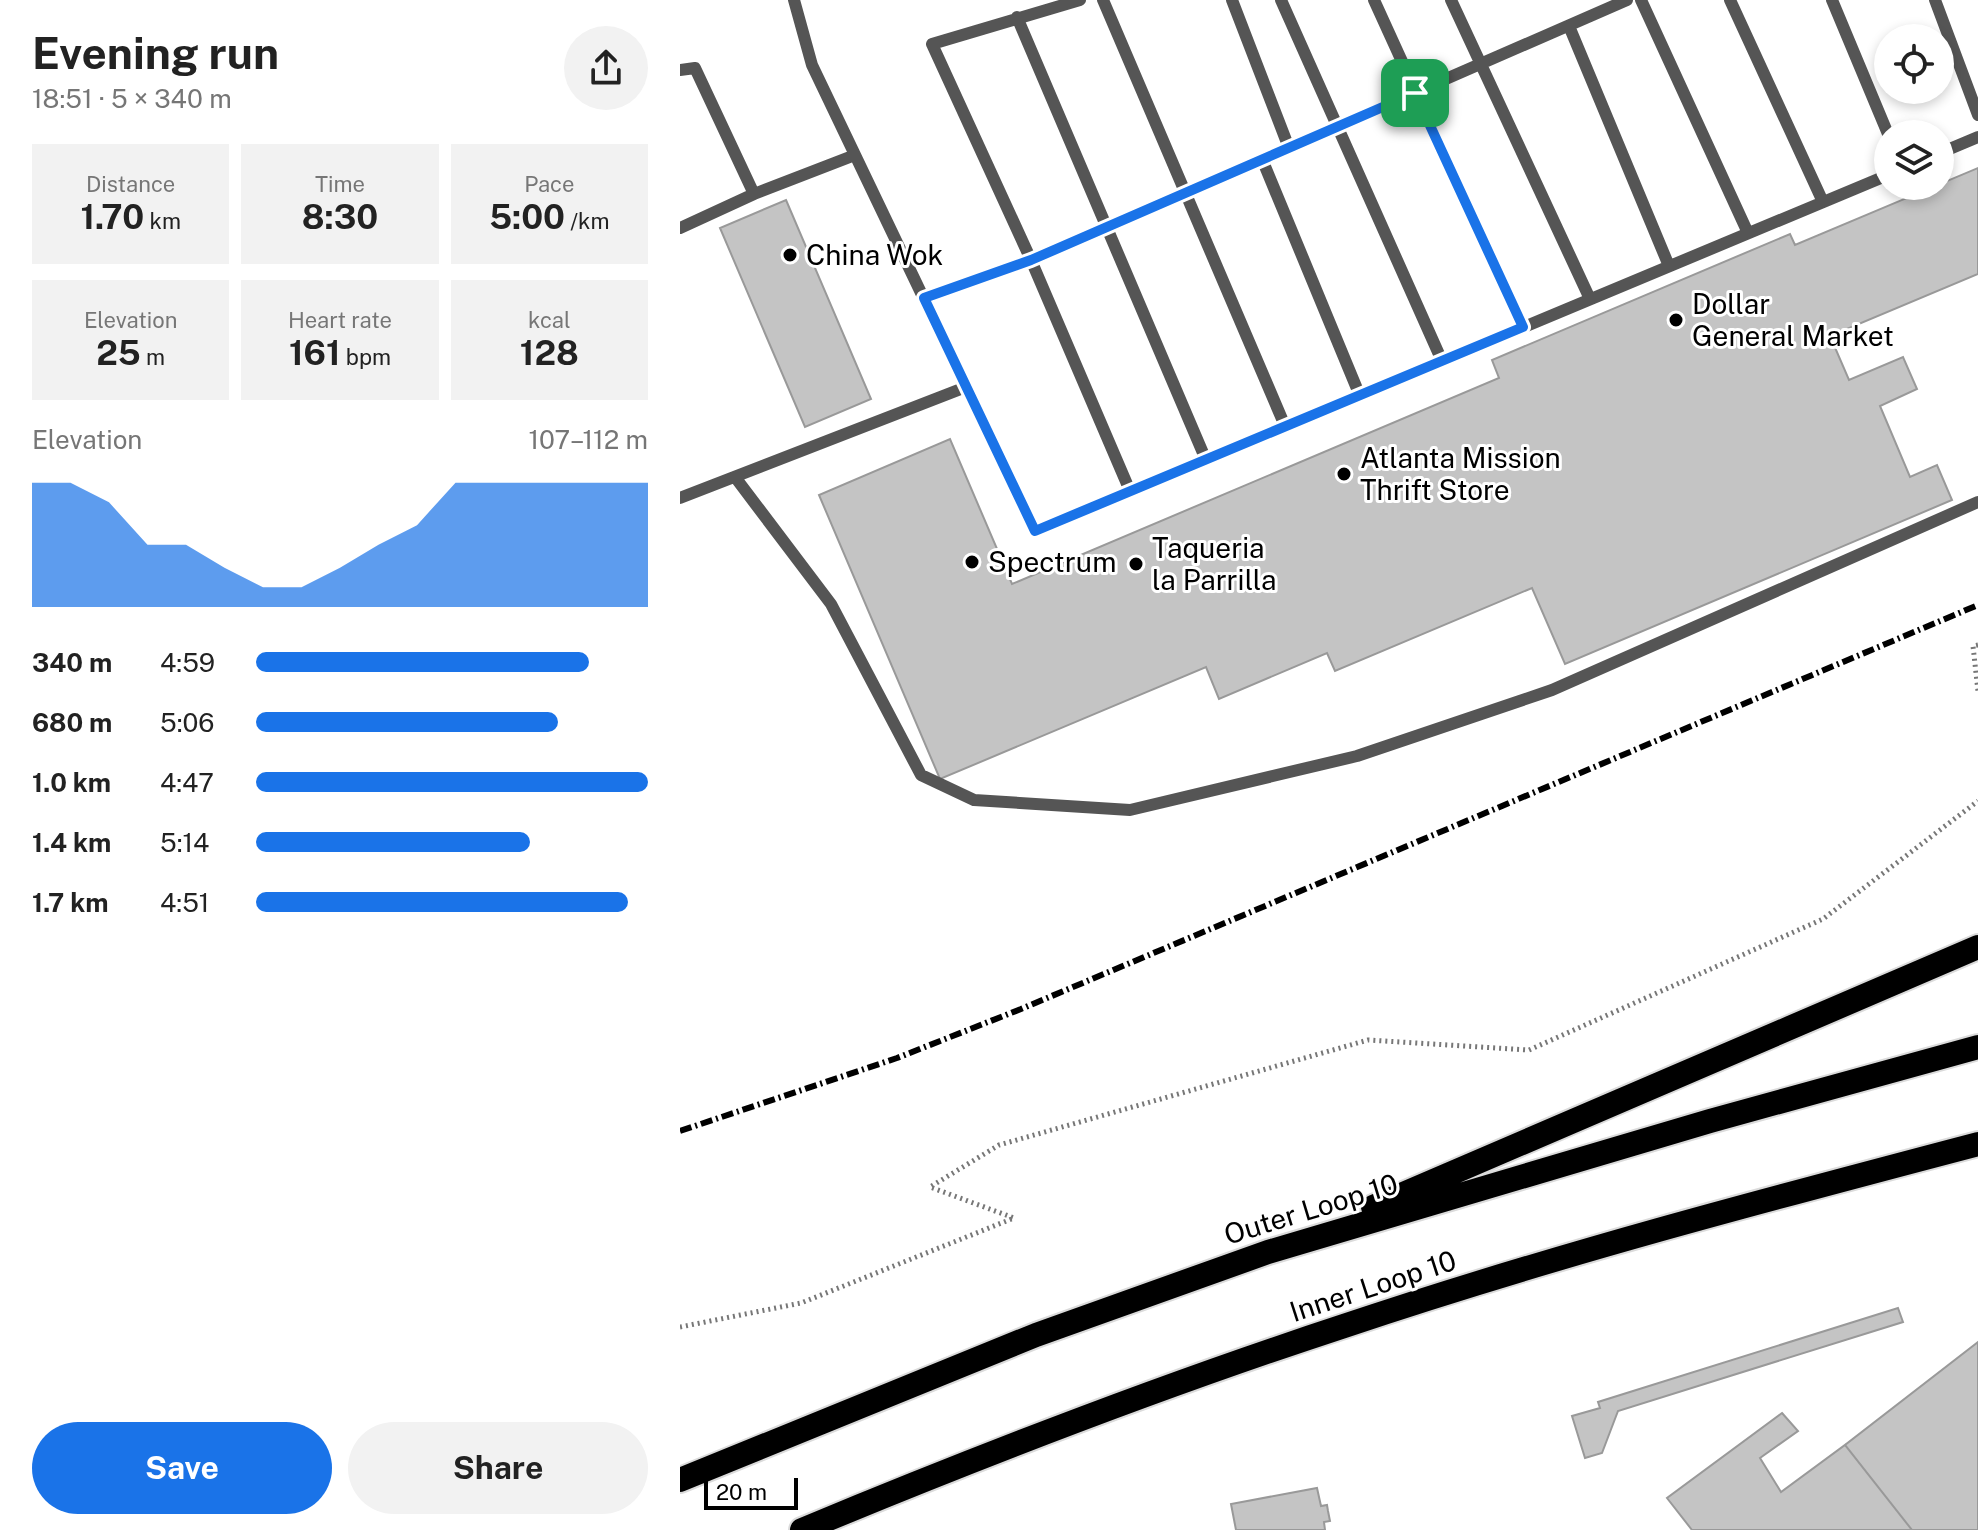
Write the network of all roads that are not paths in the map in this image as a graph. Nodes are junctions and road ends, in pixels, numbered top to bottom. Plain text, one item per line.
1 (794, 0) edge
2 (1080, 0) edge
3 (1103, 0) edge
4 (1232, 0) edge
5 (1281, 0) edge
6 (1374, 0) edge
7 (1627, 0) edge
8 (1641, 0) edge
9 (1730, 0) edge
10 (1832, 0) edge
11 (1935, 0) edge
12 (1454, 1) edge
13 (1017, 17) junction
14 (1569, 26) junction
15 (1482, 63) junction
16 (680, 70) edge
17 (1415, 93) junction
18 (1978, 115) edge
19 (1882, 120) edge
20 (1337, 127) junction
21 (1978, 137) edge
22 (1954, 147) edge
23 (1289, 148) junction
24 (855, 155) junction
25 (1262, 159) junction
26 (1874, 181) edge
27 (1186, 193) junction
28 (754, 194) junction
29 (1823, 202) junction
30 (1106, 227) junction
31 (680, 228) edge
32 (1748, 233) junction
33 (1031, 260) junction
34 (1669, 266) junction
35 (924, 298) junction
36 (1590, 299) junction
37 (1523, 327) junction
38 (1442, 361) junction
39 (966, 387) junction
40 (1360, 396) junction
41 (1285, 426) junction
42 (1206, 460) junction
43 (735, 477) junction
44 (1130, 491) junction
45 (680, 498) edge
46 (1978, 502) edge
47 (1978, 947) edge
48 (1978, 1047) edge
49 (1978, 1144) edge
50 (1268, 1252) junction
51 (680, 1480) edge
52 (802, 1530) edge

1 - 24 lane
2 - 13 lane
3 - 27 lane
4 - 23 lane
5 - 20 lane
6 - 17 lane
7 - 14 lane
8 - 32 lane
9 - 29 lane
10 - 19 lane
11 - 18 lane
12 - 15 lane
13 - 30 lane
13 - 33 lane
14 - 15 lane
14 - 34 lane
15 - 17 lane
15 - 36 lane
16 - 28 lane
17 - 20 lane
17 - 37 lane
20 - 23 lane
20 - 38 lane
21 - 22 lane
23 - 25 lane
24 - 28 lane
24 - 35 lane
25 - 27 lane
25 - 40 lane
26 - 29 lane
27 - 30 lane
27 - 41 lane
28 - 31 lane
29 - 32 lane
30 - 33 lane
30 - 42 lane
32 - 34 lane
33 - 35 lane
33 - 44 lane
34 - 36 lane
35 - 39 lane
36 - 37 lane
37 - 38 lane
38 - 40 lane
39 - 43 lane
39 - 44 lane
40 - 41 lane
41 - 42 lane
42 - 44 lane
43 - 45 lane
43 - 46 lane
47 - 50 highway
48 - 50 highway, Outer Loop 10
49 - 52 highway, Inner Loop 10
50 - 51 highway, Outer Loop 10

